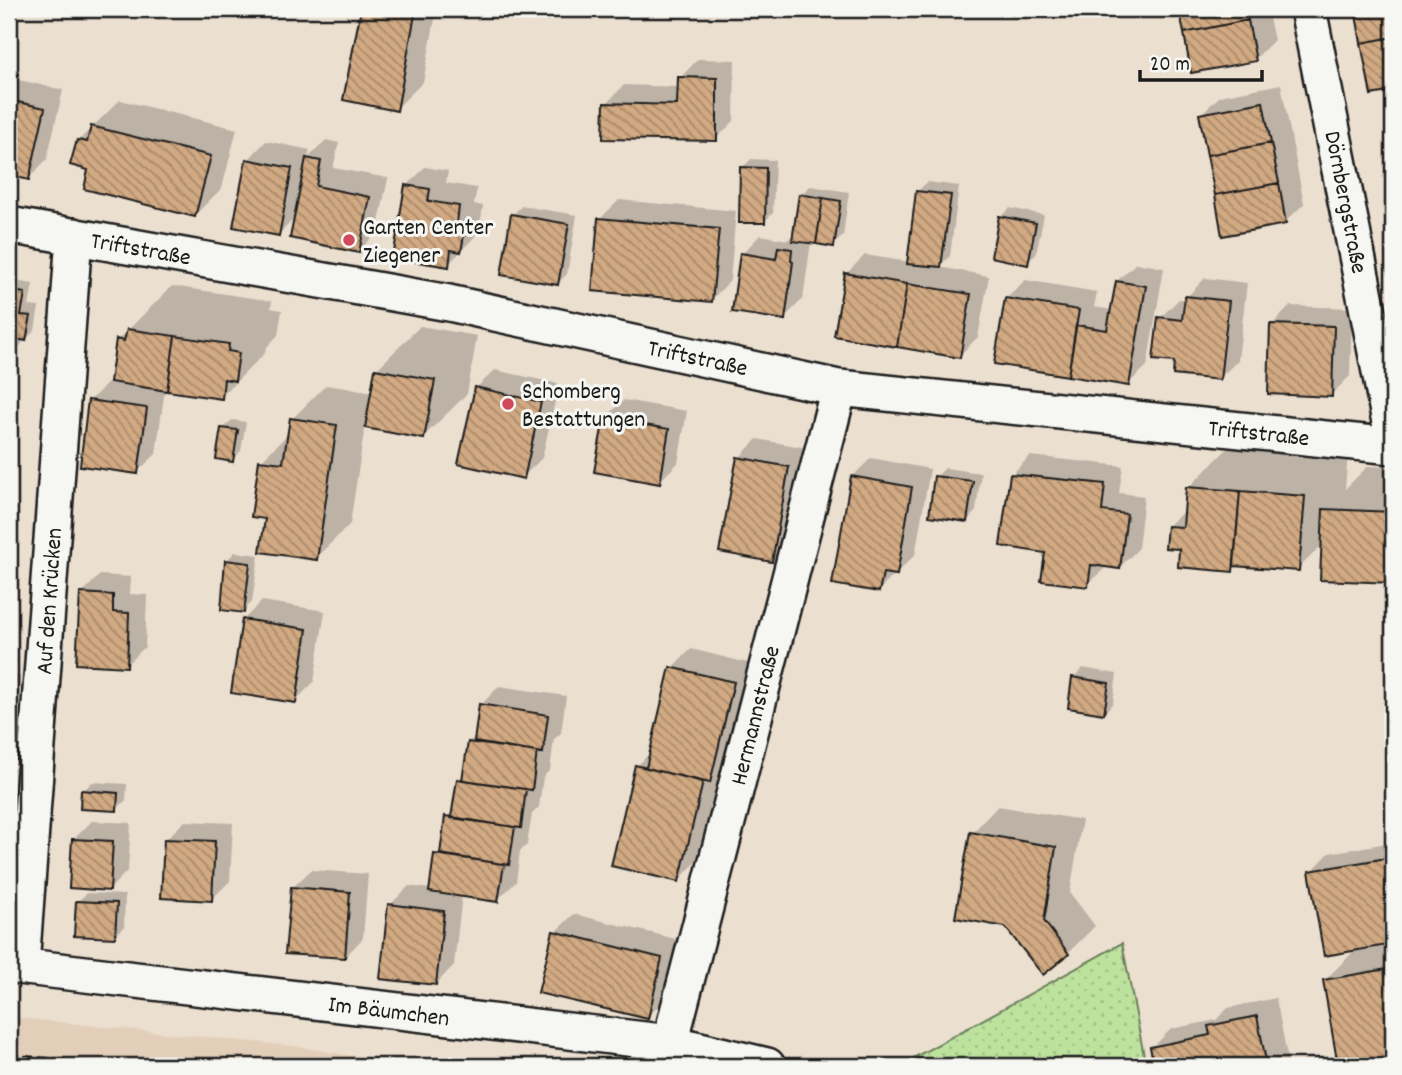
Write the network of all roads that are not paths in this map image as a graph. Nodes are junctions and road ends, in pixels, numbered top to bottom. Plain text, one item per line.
1 (1308, 9) edge
2 (9, 225) edge
3 (74, 236) junction
4 (839, 388) junction
5 (1393, 437) edge
6 (1393, 446) edge
7 (15, 966) edge
8 (670, 1043) junction
9 (767, 1066) edge

1 - 5 street, Dörnbergstraße
2 - 3 street, Triftstraße
3 - 4 street, Triftstraße
3 - 7 street, Auf den Krücken
4 - 6 street, Triftstraße
4 - 8 street, Hermannstraße
7 - 8 street, Im Bäumchen
8 - 9 street, Im Bäumchen

